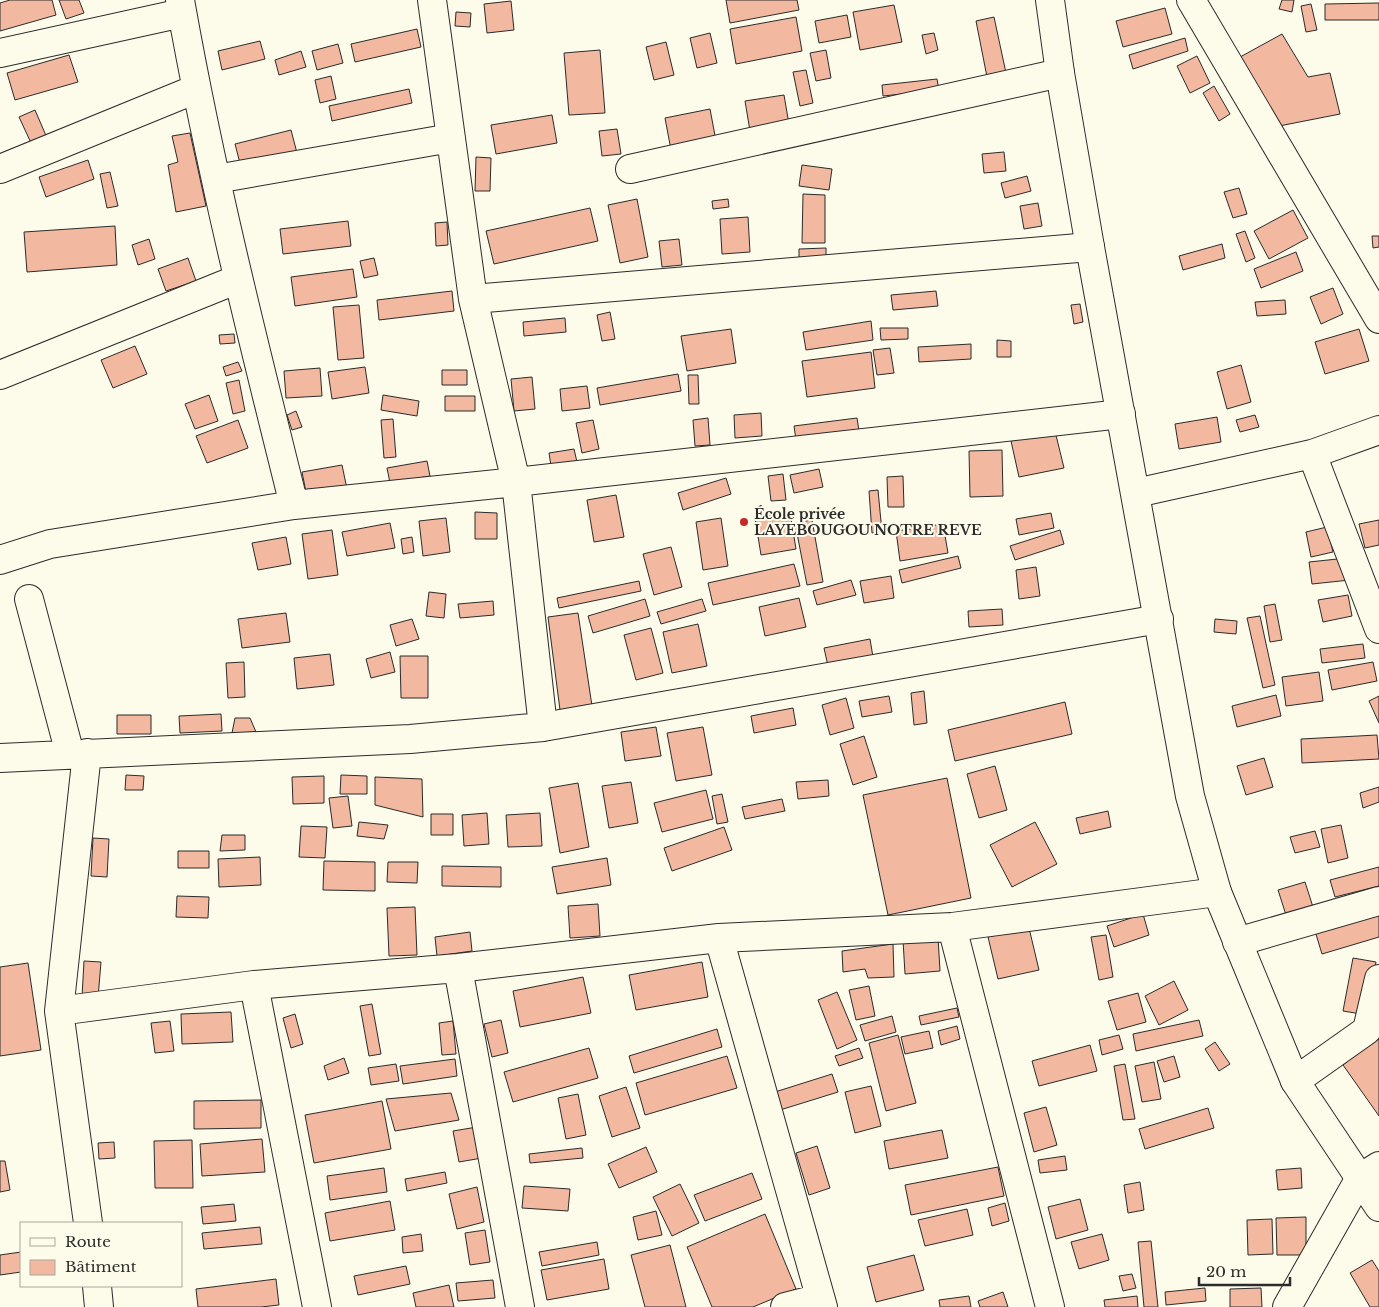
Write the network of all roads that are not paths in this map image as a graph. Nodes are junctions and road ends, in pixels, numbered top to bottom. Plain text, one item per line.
1 (432, 0) edge
2 (1050, 0) edge
3 (1191, 0) edge
4 (181, 6) edge
5 (0, 53) edge
6 (1060, 73) junction
7 (196, 89) junction
8 (451, 138) junction
9 (0, 169) edge
10 (630, 169) dead end
11 (216, 179) junction
12 (1090, 247) junction
13 (238, 279) junction
14 (473, 299) junction
15 (1379, 319) edge
16 (0, 375) edge
17 (1121, 414) junction
18 (1379, 430) edge
19 (1312, 454) junction
20 (516, 482) junction
21 (1136, 493) junction
22 (294, 504) junction
23 (0, 560) edge
24 (29, 598) dead end
25 (1159, 619) junction
26 (1379, 629) edge
27 (543, 727) junction
28 (78, 754) junction
29 (0, 758) edge
30 (1217, 892) junction
31 (1379, 901) edge
32 (952, 927) junction
33 (720, 938) junction
34 (1237, 942) junction
35 (458, 968) junction
36 (1379, 979) edge
37 (254, 985) junction
38 (59, 1011) junction
39 (1295, 1081) junction
40 (1369, 1172) edge
41 (1379, 1207) edge
42 (88, 1222) edge
43 (96, 1287) edge
44 (821, 1302) edge
45 (100, 1307) edge
46 (317, 1307) edge
47 (520, 1307) edge
48 (785, 1307) edge
49 (1050, 1307) edge
50 (1287, 1307) edge

1 - 8 street
2 - 6 street
3 - 15 street
4 - 5 street
4 - 7 street
6 - 10 street
6 - 12 street
7 - 9 street
7 - 11 street
8 - 11 street
8 - 14 street
11 - 13 street
12 - 14 street
12 - 17 street
13 - 16 street
13 - 22 street
14 - 20 street
17 - 20 street
17 - 21 street
18 - 19 street
19 - 21 street
19 - 26 street
20 - 22 street
20 - 27 street
21 - 25 street
22 - 23 street
24 - 28 street
25 - 27 street
25 - 30 street
27 - 28 street
28 - 29 street
28 - 38 street
30 - 32 street
30 - 34 street
31 - 34 street
32 - 33 street
32 - 49 street
33 - 35 street
33 - 44 street
34 - 39 street
35 - 37 street
35 - 47 street
36 - 39 street
37 - 38 street
37 - 46 street
38 - 42 street
39 - 40 street
40 - 41 street
40 - 50 street
43 - 45 street
44 - 48 street

